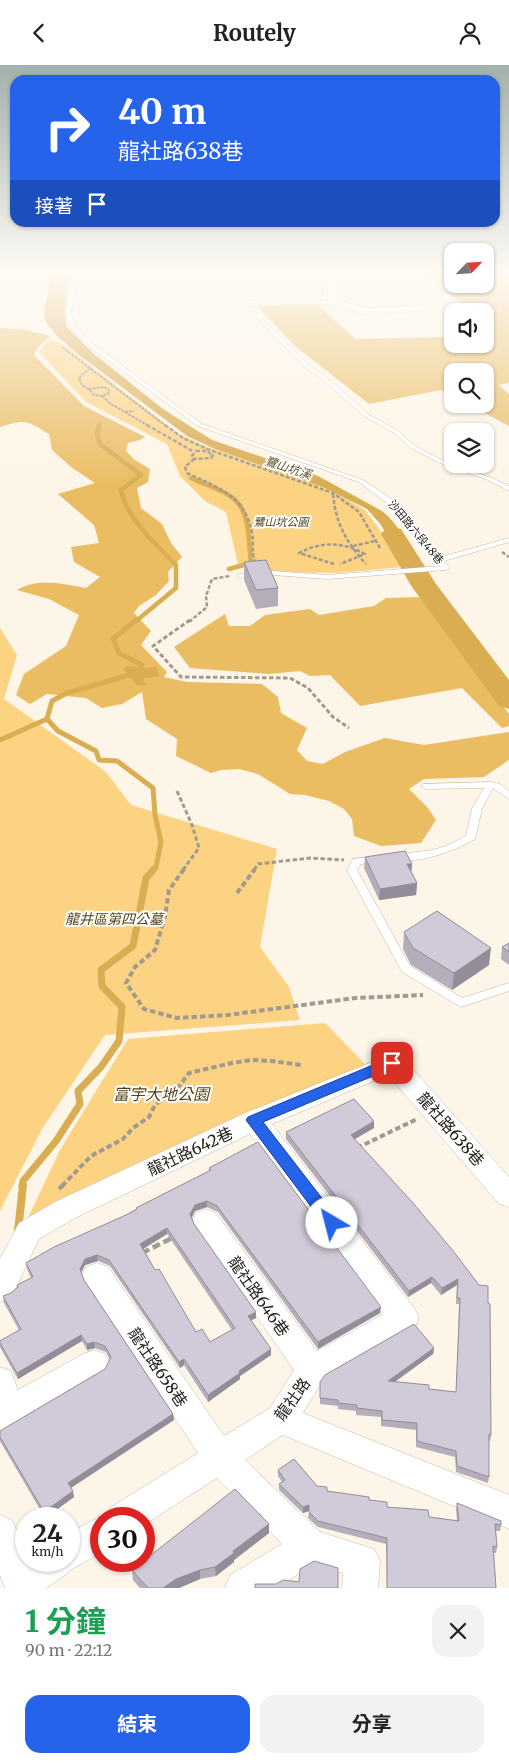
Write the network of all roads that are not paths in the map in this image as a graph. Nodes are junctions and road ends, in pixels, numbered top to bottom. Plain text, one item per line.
1 (90, 343) edge
2 (282, 343) edge
3 (509, 489) edge
4 (509, 540) edge
5 (440, 560) junction
6 (240, 576) road end
7 (492, 785) junction
8 (426, 786) dead end
9 (509, 796) edge
10 (509, 987) edge
11 (254, 1120) junction
12 (509, 1196) edge
13 (206, 1221) road end
14 (97, 1276) dead end
15 (0, 1289) edge
16 (94, 1364) dead end
17 (312, 1370) junction
18 (0, 1381) edge
19 (3, 1416) edge
20 (281, 1419) junction
21 (220, 1458) junction
22 (142, 1507) edge
23 (509, 1512) edge
24 (0, 1533) edge
25 (310, 1547) junction
26 (41, 1572) edge
27 (22, 1586) edge
28 (243, 1588) edge
29 (360, 1588) edge

1 - 5 lane, 沙田路六段48巷
2 - 3 lane
4 - 5 lane
5 - 6 lane, 沙田路六段48巷
7 - 8 lane
7 - 9 lane
7 - 10 lane
11 - 12 street, 龍社路638巷
11 - 15 street, 龍社路642巷
11 - 17 street
13 - 17 street, 龍社路646巷
14 - 21 street, 龍社路658巷
16 - 19 street
17 - 20 street, 龍社路
18 - 19 street
20 - 21 street, 龍社路
20 - 23 street
21 - 22 street, 龍社路
21 - 25 street
24 - 27 street
25 - 28 street
25 - 29 street
26 - 27 street

